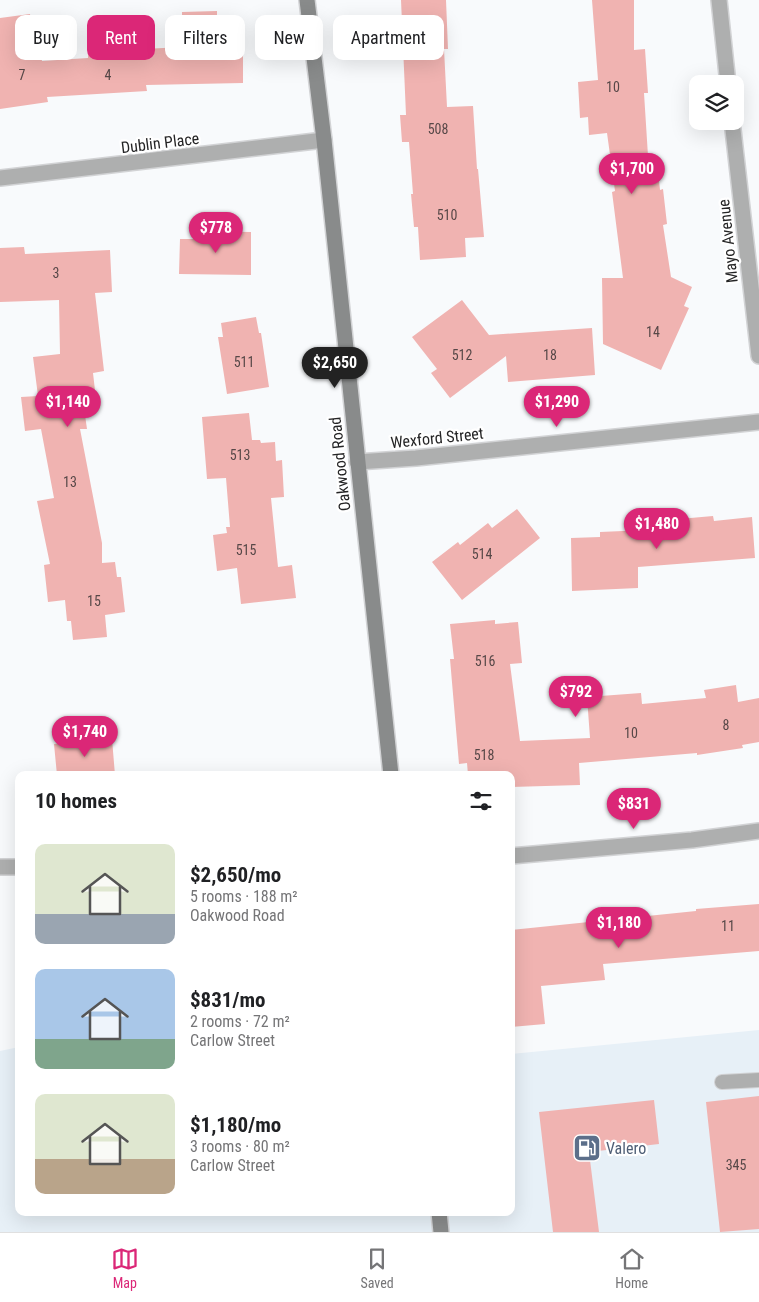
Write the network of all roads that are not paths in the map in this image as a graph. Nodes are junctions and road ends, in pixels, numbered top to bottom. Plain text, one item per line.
1 (307, 0) edge
2 (718, 0) edge
3 (727, 75) edge
4 (733, 130) edge
5 (324, 140) junction
6 (0, 178) edge
7 (759, 356) edge
8 (759, 422) edge
9 (357, 462) junction
10 (391, 771) edge
11 (759, 831) edge
12 (515, 856) edge
13 (15, 866) edge
14 (0, 867) edge
15 (759, 1080) edge
16 (722, 1082) dead end
17 (439, 1216) edge
18 (441, 1232) edge

1 - 5 main road, Oakwood Road
2 - 3 street
4 - 7 street, Mayo Avenue
5 - 6 street, Dublin Place
5 - 9 main road, Oakwood Road
8 - 9 street, Wexford Street
9 - 10 main road, Oakwood Road
11 - 12 street
13 - 14 street
15 - 16 lane
17 - 18 main road

